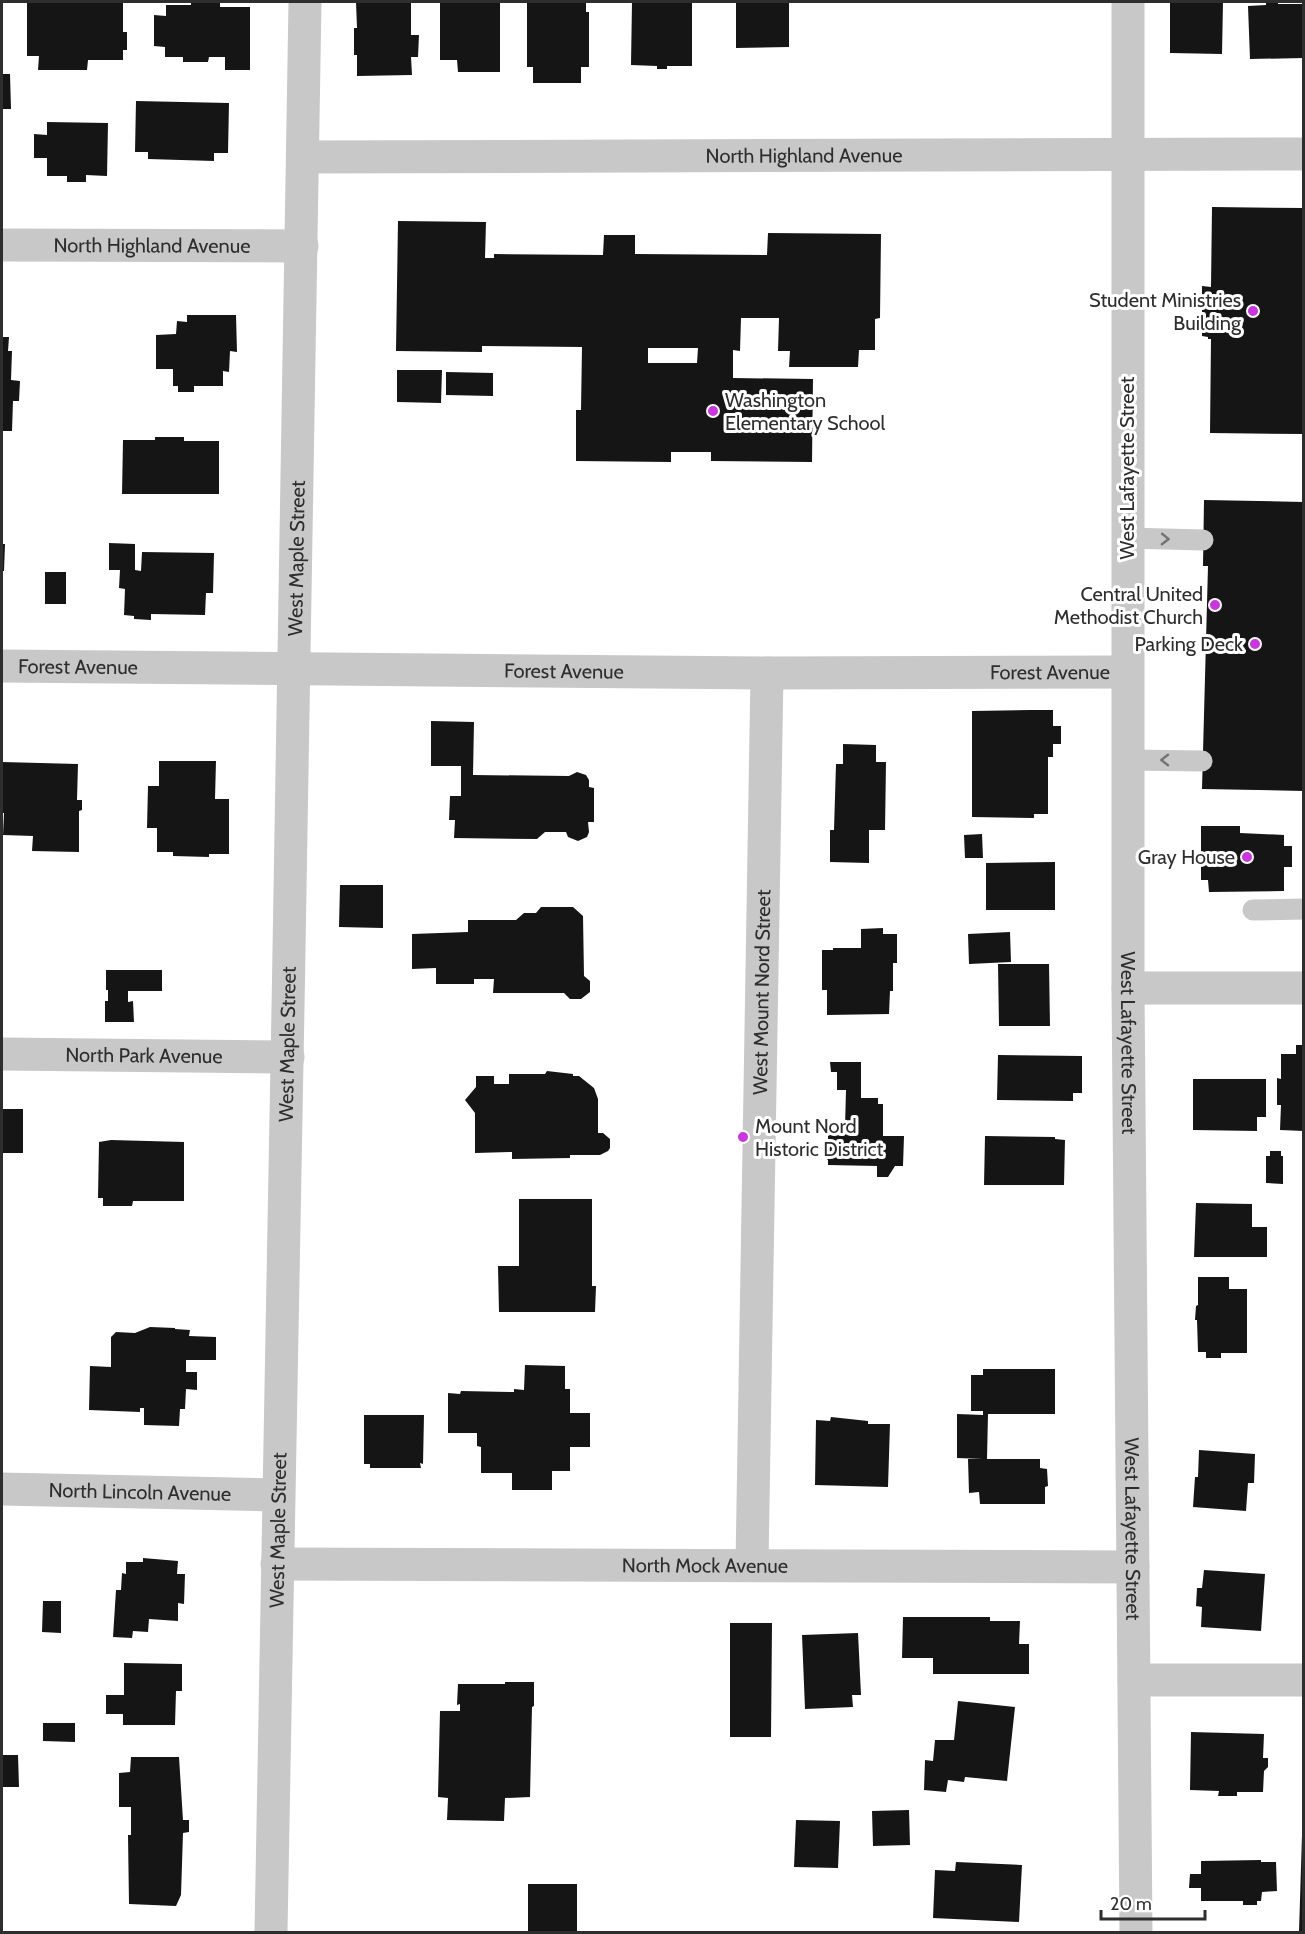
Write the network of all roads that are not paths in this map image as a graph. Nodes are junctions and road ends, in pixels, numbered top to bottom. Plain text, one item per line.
1 (305, 2) edge
2 (1128, 2) edge
3 (1304, 154) edge
4 (1127, 155) junction
5 (303, 157) junction
6 (2, 245) edge
7 (302, 246) junction
8 (1127, 538) junction
9 (1203, 540) dead end
10 (2, 666) edge
11 (296, 669) junction
12 (1127, 672) junction
13 (767, 673) junction
14 (1128, 760) junction
15 (1202, 760) dead end
16 (1304, 909) edge
17 (1253, 910) dead end
18 (1128, 988) junction
19 (1304, 988) edge
20 (2, 1054) edge
21 (288, 1057) junction
22 (2, 1489) edge
23 (278, 1495) junction
24 (277, 1564) junction
25 (752, 1564) junction
26 (1133, 1567) junction
27 (1134, 1680) junction
28 (1304, 1680) edge
29 (271, 1932) edge
30 (1136, 1932) edge

1 - 5 street, West Maple Street
2 - 4 street, West Lafayette Street
3 - 4 street, North Highland Avenue
4 - 5 street, North Highland Avenue
4 - 8 street, West Lafayette Street
5 - 7 street, West Maple Street
6 - 7 street, North Highland Avenue
7 - 11 street, West Maple Street
8 -> 9 lane
8 - 12 street, West Lafayette Street
10 - 11 street, Forest Avenue
11 - 13 street, Forest Avenue
11 - 21 street, West Maple Street
12 - 13 street, Forest Avenue
12 - 14 street, West Lafayette Street
13 - 25 street, West Mount Nord Street
15 -> 14 lane
14 - 18 street, West Lafayette Street
16 - 17 lane
18 - 19 street
18 - 26 street, West Lafayette Street
20 - 21 street, North Park Avenue
21 - 23 street, West Maple Street
22 - 23 street, North Lincoln Avenue
23 - 24 street, West Maple Street
24 - 25 street, North Mock Avenue
24 - 29 street, West Maple Street
25 - 26 street, North Mock Avenue
26 - 27 street, West Lafayette Street
27 - 28 street
27 - 30 street, West Lafayette Street

